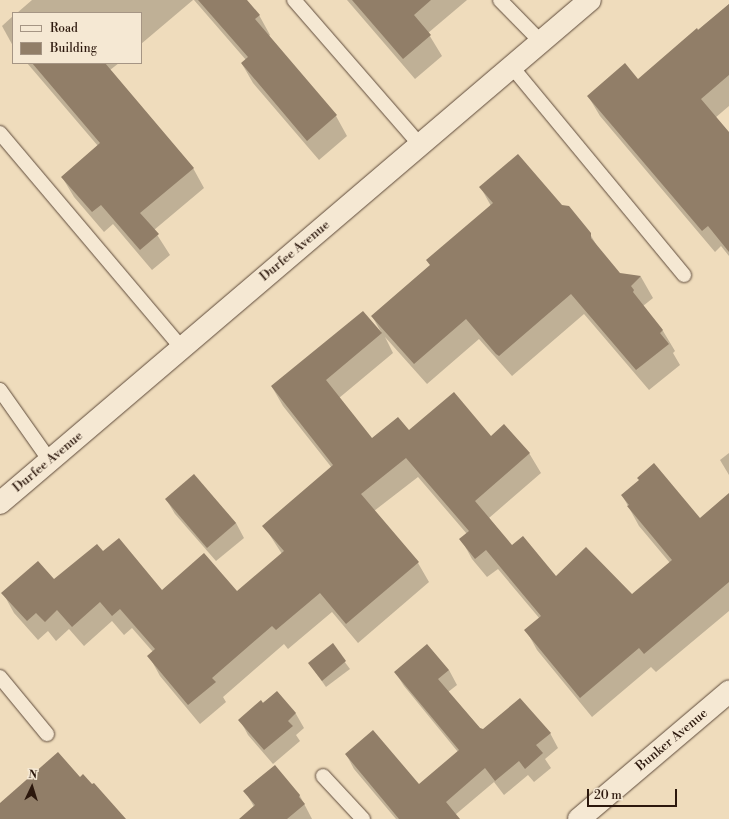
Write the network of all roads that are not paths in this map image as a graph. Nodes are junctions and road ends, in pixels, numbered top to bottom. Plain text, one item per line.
1 (294, 0) edge
2 (500, 0) edge
3 (590, 0) edge
4 (541, 42) junction
5 (512, 67) junction
6 (0, 133) edge
7 (420, 145) junction
8 (684, 275) dead end
9 (182, 348) junction
10 (0, 390) edge
11 (50, 461) junction
12 (0, 503) edge
13 (0, 677) edge
14 (729, 692) edge
15 (47, 734) dead end
16 (323, 776) dead end
17 (363, 819) edge
18 (579, 819) edge

1 - 7 lane
2 - 4 lane
3 - 4 main road, Durfee Avenue
4 - 5 main road, Durfee Avenue
5 - 7 main road, Durfee Avenue
5 - 8 lane
6 - 9 lane
7 - 9 main road, Durfee Avenue
9 - 11 main road, Durfee Avenue
10 - 11 lane
11 - 12 main road, Durfee Avenue
13 - 15 lane
14 - 18 main road, Bunker Avenue
16 - 17 lane

